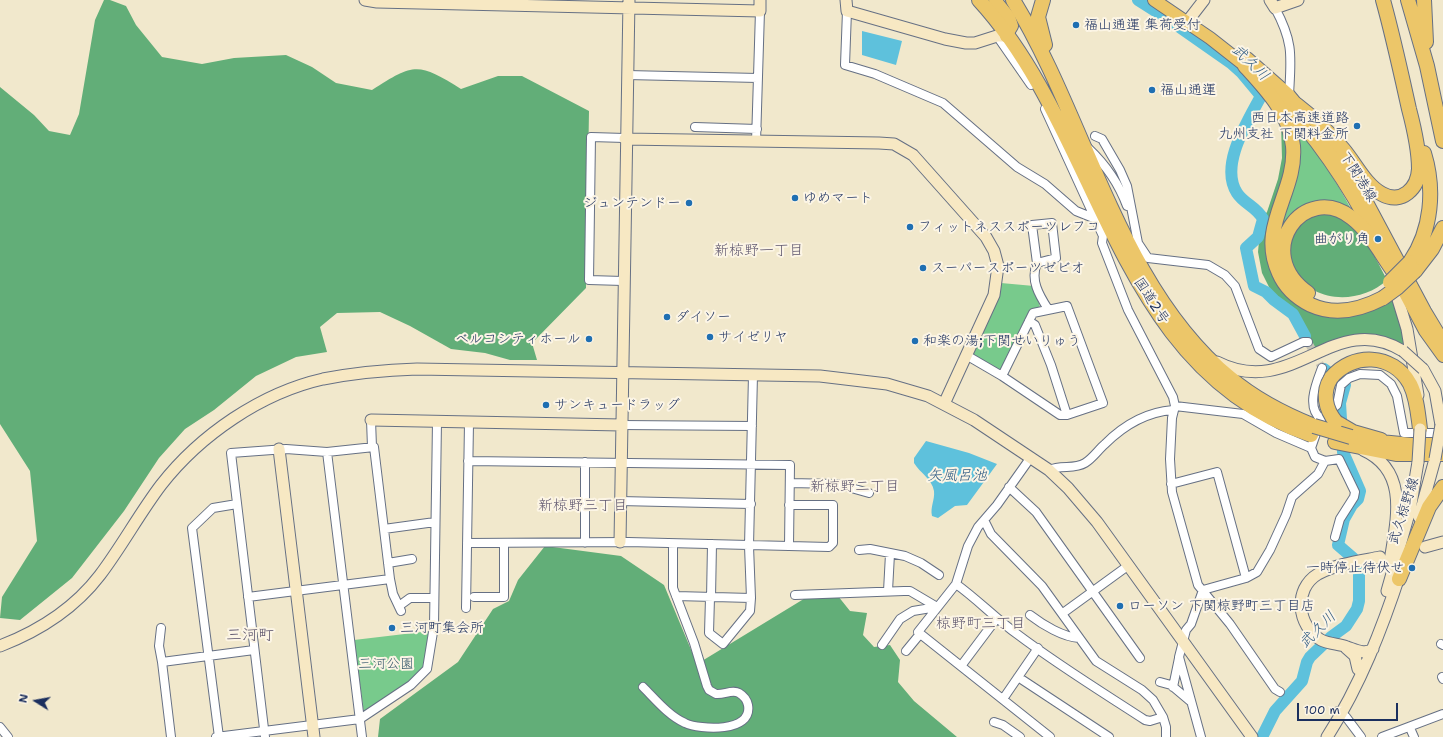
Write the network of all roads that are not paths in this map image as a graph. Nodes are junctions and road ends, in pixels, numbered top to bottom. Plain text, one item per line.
1 (365, 0) edge
2 (1013, 0) edge
3 (1044, 0) edge
4 (1154, 0) edge
5 (1166, 0) edge
6 (1204, 0) edge
7 (1298, 0) edge
8 (1384, 0) edge
9 (1393, 0) edge
10 (1408, 0) edge
11 (1424, 0) edge
12 (495, 2) edge
13 (629, 4) edge
14 (986, 4) edge
15 (1273, 4) edge
16 (846, 5) edge
17 (760, 6) edge
18 (1189, 19) junction
19 (1002, 36) junction
20 (1246, 66) junction
21 (1427, 66) junction
22 (1051, 69) junction
23 (627, 75) junction
24 (1402, 76) junction
25 (758, 78) junction
26 (1293, 100) junction
27 (1413, 124) junction
28 (1441, 124) edge
29 (695, 127) dead end
30 (757, 129) junction
31 (625, 139) junction
32 (1090, 141) junction
33 (1443, 141) edge
34 (756, 142) junction
35 (1364, 214) junction
36 (1096, 219) junction
37 (1132, 219) junction
38 (1443, 228) edge
39 (1377, 248) junction
40 (1037, 263) junction
41 (1412, 267) junction
42 (1394, 272) junction
43 (623, 281) junction
44 (1382, 294) junction
45 (1048, 309) junction
46 (1029, 321) junction
47 (1443, 341) edge
48 (1308, 342) dead end
49 (1197, 347) junction
50 (966, 355) junction
51 (1443, 356) edge
52 (621, 372) junction
53 (753, 375) junction
54 (1002, 376) junction
55 (1335, 377) junction
56 (944, 404) junction
57 (1174, 408) junction
58 (1067, 415) junction
59 (371, 420) joint
60 (437, 421) junction
61 (469, 423) junction
62 (621, 425) junction
63 (752, 426) junction
64 (1420, 429) junction
65 (1442, 430) edge
66 (1314, 432) junction
67 (1351, 440) junction
68 (1443, 445) edge
69 (372, 447) junction
70 (279, 449) junction
71 (327, 452) junction
72 (1439, 457) edge
73 (1031, 458) junction
74 (468, 461) junction
75 (1325, 461) junction
76 (586, 462) junction
77 (620, 463) junction
78 (752, 465) junction
79 (1049, 470) junction
80 (790, 483) junction
81 (1171, 484) junction
82 (1009, 487) junction
83 (1443, 487) edge
84 (869, 493) dead end
85 (620, 501) junction
86 (237, 504) junction
87 (751, 504) junction
88 (790, 505) junction
89 (984, 520) junction
90 (435, 522) junction
91 (384, 529) junction
92 (1335, 537) dead end
93 (620, 542) junction
94 (1443, 542) edge
95 (467, 543) junction
96 (504, 543) junction
97 (584, 543) junction
98 (674, 544) junction
99 (712, 544) junction
100 (749, 546) junction
101 (789, 546) junction
102 (1425, 547) dead end
103 (859, 550) dead end
104 (890, 554) junction
105 (1380, 557) dead end
106 (412, 559) dead end
107 (388, 563) junction
108 (1129, 565) junction
109 (939, 575) dead end
110 (1246, 578) junction
111 (1399, 578) junction
112 (390, 579) junction
113 (956, 584) junction
114 (344, 585) junction
115 (1203, 590) junction
116 (888, 591) junction
117 (1092, 591) junction
118 (296, 592) junction
119 (795, 595) dead end
120 (676, 596) junction
121 (248, 597) junction
122 (474, 597) dead end
123 (1385, 597) junction
124 (434, 598) junction
125 (711, 598) junction
126 (750, 598) junction
127 (937, 607) junction
128 (466, 608) dead end
129 (1063, 613) junction
130 (1030, 615) dead end
131 (997, 618) junction
132 (161, 628) dead end
133 (920, 634) junction
134 (1079, 638) junction
135 (1183, 642) junction
136 (882, 645) dead end
137 (0, 646) edge
138 (1342, 646) junction
139 (1038, 648) junction
140 (254, 650) junction
141 (906, 651) dead end
142 (1369, 651) junction
143 (209, 657) junction
144 (1179, 657) junction
145 (1140, 658) dead end
146 (162, 662) junction
147 (961, 666) junction
148 (1358, 669) junction
149 (1018, 676) junction
150 (1160, 682) dead end
151 (643, 687) dead end
152 (1173, 687) junction
153 (1280, 692) dead end
154 (1003, 699) junction
155 (1190, 701) junction
156 (1340, 712) junction
157 (1443, 714) edge
158 (1163, 717) junction
159 (360, 719) junction
160 (994, 722) dead end
161 (312, 725) junction
162 (0, 727) edge
163 (1410, 728) junction
164 (265, 734) edge
165 (8, 737) edge
166 (171, 737) edge
167 (218, 737) edge
168 (314, 737) edge
169 (362, 737) edge
170 (1020, 737) edge
171 (1050, 737) edge
172 (1109, 737) edge
173 (1166, 737) edge
174 (1201, 737) edge
175 (1252, 737) edge
176 (1321, 737) edge
177 (1327, 737) edge
178 (1361, 737) edge
179 (1382, 737) edge
180 (1414, 737) edge

1 - 12 street
2 - 22 highway, 国道2号
3 - 22 highway
4 - 18 main road, 下関港線
5 - 18 main road, 下関港線
6 - 18 street
7 - 15 street
8 - 24 highway
9 - 24 highway
10 - 21 highway
11 - 21 highway
12 - 13 street
13 - 17 street
13 - 23 street
14 - 19 highway, 国道2号
15 - 26 street
16 - 19 street
16 - 36 street
17 - 25 street
18 - 20 main road, 下関港線
18 - 26 main road, 下関港線
19 - 36 street
19 - 66 highway, 国道2号
20 - 35 main road, 下関港線
20 - 44 highway
21 - 28 highway
22 - 32 highway, 国道2号
23 - 25 street
23 - 31 street
24 - 27 highway
25 - 30 street
26 - 27 highway
26 - 47 main road, 下関港線
27 - 41 highway
28 - 33 highway
29 - 30 street
30 - 34 street
31 - 34 street
31 - 43 street
31 - 43 street
32 - 37 street
32 - 37 street
32 - 49 highway, 国道2号
34 - 50 street
35 - 39 street, 武久椋野線
35 - 42 main road, 下関港線
36 - 57 street
37 - 48 street
38 - 41 highway
39 - 42 highway
39 - 44 highway
39 - 64 street, 武久椋野線
40 - 40 street
40 - 45 street
41 - 44 highway, bridge
42 - 51 main road, 下関港線
43 - 52 street
45 - 46 street
45 - 58 street
46 - 54 street
46 - 58 street
49 - 65 street, 武久椋野線, bridge
49 - 66 highway, 国道2号
50 - 54 street
50 - 56 street
52 - 53 street
52 - 62 street
52 - 137 street
53 - 56 street
53 - 63 street
54 - 58 street
55 - 64 highway
55 - 65 street
55 - 66 street
55 - 66 street
55 - 67 highway, bridge
56 - 73 street
57 - 66 street
57 - 79 street
57 - 81 street
59 - 60 street
59 - 69 street
60 - 61 street
60 - 90 street
61 - 62 street
61 - 74 street
62 - 63 street
62 - 77 street
63 - 78 street
64 - 123 street, 武久椋野線, bridge
65 - 72 street, 武久椋野線, bridge
66 - 67 highway, 国道2号, bridge
66 - 75 street
67 - 68 highway, 国道2号
67 - 72 highway, 国道2号
67 - 123 street
69 - 71 street
69 - 91 street
70 - 71 street
70 - 86 street
70 - 118 street
71 - 114 street
72 - 111 street, 武久椋野線
73 - 79 street
73 - 82 street
74 - 76 street
74 - 95 street
75 - 92 street
75 - 110 street
76 - 77 street
76 - 97 street
77 - 78 street
77 - 85 street
78 - 80 street
78 - 87 street
79 - 108 street
80 - 84 street
80 - 88 street
81 - 110 street
81 - 115 street
82 - 89 street
82 - 117 street
83 - 111 highway
85 - 87 street
85 - 93 street
86 - 121 street
86 - 143 street
87 - 100 street
88 - 101 street
88 - 101 street
89 - 113 street
89 - 129 street
90 - 91 street
90 - 124 street
91 - 107 street
93 - 97 street
93 - 98 street
94 - 102 street
95 - 96 street
95 - 128 street
96 - 97 street
96 - 122 street
98 - 99 street
98 - 120 street
99 - 100 street
99 - 125 street
100 - 101 street
100 - 126 street
103 - 104 street
104 - 109 street
104 - 116 street
105 - 138 street
106 - 107 street
107 - 112 street
108 - 117 street
108 - 135 street
110 - 115 street
111 - 142 street, 武久椋野線
112 - 114 street
112 - 124 street
113 - 127 street
113 - 131 street
114 - 118 street
114 - 159 street
115 - 135 street
115 - 153 street
116 - 119 street
116 - 127 street
117 - 129 street
117 - 145 street
118 - 121 street
118 - 161 street
120 - 125 street
120 - 151 street
121 - 140 street
123 - 142 street, 武久椋野線
124 - 159 street
125 - 126 street
125 - 126 street
127 - 133 street
127 - 136 street
129 - 134 street
130 - 134 street
131 - 139 street
131 - 147 street
132 - 146 street
133 - 141 street
133 - 147 street
134 - 158 street
135 - 144 street
135 - 175 street
138 - 142 street
138 - 148 street
139 - 149 street
139 - 158 street
140 - 143 street
140 - 164 street
142 - 148 street, 武久椋野線
142 - 156 street, 武久椋野線
143 - 146 street
143 - 167 street
144 - 152 street
144 - 155 street
146 - 166 street
147 - 154 street
148 - 156 street, 武久椋野線
149 - 154 street
149 - 172 street
150 - 152 street
152 - 155 street
154 - 171 street
155 - 174 street
156 - 176 street, 武久椋野線
156 - 177 street, 武久椋野線
156 - 178 street
157 - 163 street
158 - 173 street
159 - 161 street
159 - 169 street
160 - 170 street
161 - 164 street
161 - 168 street
162 - 165 street
163 - 179 street
163 - 180 street
164 - 167 street

